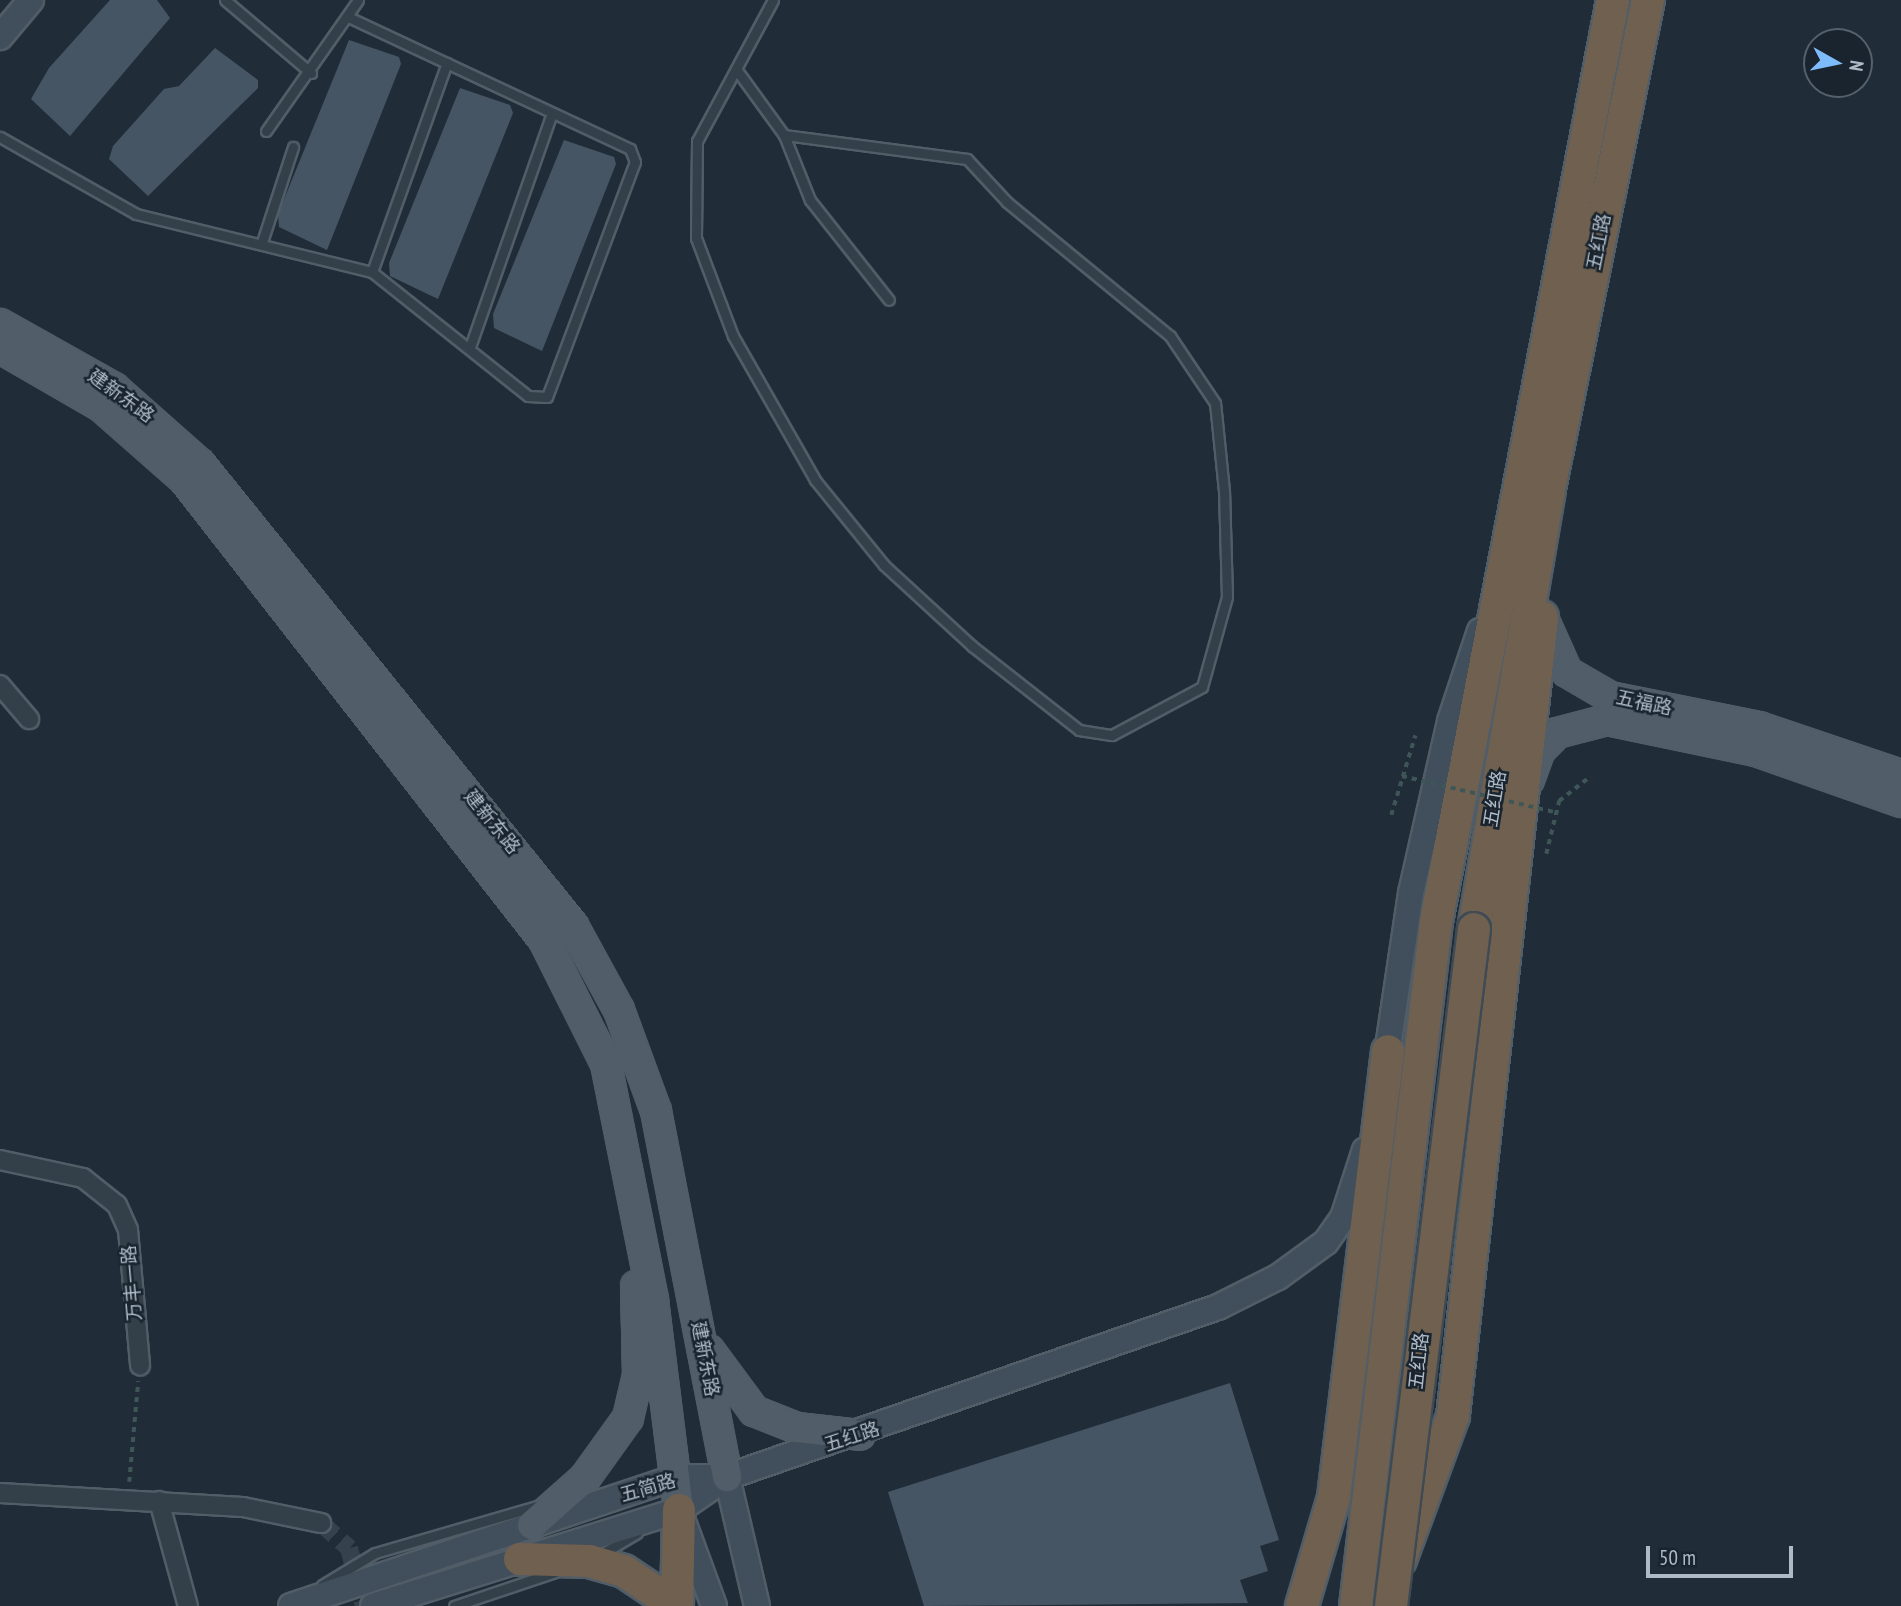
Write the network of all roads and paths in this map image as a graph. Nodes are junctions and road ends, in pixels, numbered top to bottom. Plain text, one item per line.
1 (32, 0) edge
2 (225, 0) edge
3 (358, 0) edge
4 (773, 0) edge
5 (1613, 0) edge
6 (1648, 0) edge
7 (350, 18) junction
8 (0, 37) edge
9 (447, 63) junction
10 (736, 69) junction
11 (311, 74) junction
12 (552, 113) junction
13 (266, 131) dead end
14 (784, 135) junction
15 (0, 137) edge
16 (293, 147) dead end
17 (262, 242) junction
18 (372, 272) junction
19 (889, 300) dead end
20 (0, 324) edge
21 (470, 347) junction
22 (0, 348) edge
23 (1548, 494) junction
24 (1503, 560) junction
25 (1542, 617) junction
26 (0, 685) edge
27 (29, 719) dead end
28 (1415, 736) dead end
29 (1901, 775) edge
30 (1402, 776) junction
31 (1588, 778) dead end
32 (1901, 802) edge
33 (1521, 811) junction
34 (1554, 812) junction
35 (1391, 815) dead end
36 (1546, 854) dead end
37 (1388, 1051) junction
38 (0, 1160) edge
39 (633, 1178) junction
40 (653, 1300) junction
41 (701, 1337) junction
42 (140, 1366) joint
43 (860, 1435) junction
44 (676, 1477) junction
45 (727, 1477) junction
46 (0, 1493) edge
47 (128, 1499) junction
48 (159, 1501) junction
49 (559, 1501) junction
50 (679, 1510) junction
51 (321, 1523) tunnel mouth
52 (532, 1525) junction
53 (520, 1559) junction
54 (589, 1561) junction
55 (188, 1606) edge
56 (289, 1606) edge
57 (373, 1606) edge
58 (454, 1606) edge
59 (677, 1606) edge
60 (714, 1606) edge
61 (757, 1606) edge
62 (1302, 1606) edge
63 (1356, 1606) edge
64 (1378, 1606) edge
65 (1391, 1606) edge

1 - 8 main road
2 - 11 lane
3 - 7 lane
4 - 10 lane
5 - 24 highway, 五红路
6 - 23 highway, 五红路
7 - 9 lane
7 - 11 lane
9 - 12 lane
9 - 18 lane
10 - 14 lane
10 - 14 lane
11 - 13 lane
12 - 21 lane
12 - 21 lane
14 - 19 lane
15 - 17 lane
16 - 17 lane
17 - 18 lane
18 - 21 lane
20 - 41 main road, 建新东路
22 - 39 main road, 建新东路
23 - 25 main road, 五福路
23 - 65 highway, 五红路, bridge
24 - 37 main road, 五红路
24 - 63 highway, 五红路
25 - 29 main road, 五福路
25 - 33 highway
26 - 27 street
28 - 30 path
30 - 34 path, bridge
30 - 35 path
31 - 34 path
32 - 33 main road, 五福路
33 - 64 highway, bridge
34 - 36 path
37 - 43 main road, 五红路
37 - 62 highway
38 - 42 street, 万丰一路
39 - 40 main road, 建新东路
39 - 49 main road
40 - 41 main road
40 - 44 main road, 建新东路
41 - 43 main road
41 - 45 main road, 建新东路
42 - 47 path
43 - 45 main road, 五红路
44 - 45 main road, 五简路
44 - 49 lane
44 - 50 main road, 建新东路
44 - 52 main road, 五简路
45 - 50 main road, 五简路
45 - 61 main road
46 - 47 street
47 - 48 street
48 - 51 street
48 - 55 street
49 - 52 main road
49 - 56 lane
50 - 53 main road, 五简路
50 - 54 lane
50 - 59 highway
50 - 60 main road
52 - 56 main road, 五简路
53 - 54 highway
53 - 57 main road, 五简路
54 - 58 lane
54 - 59 highway

